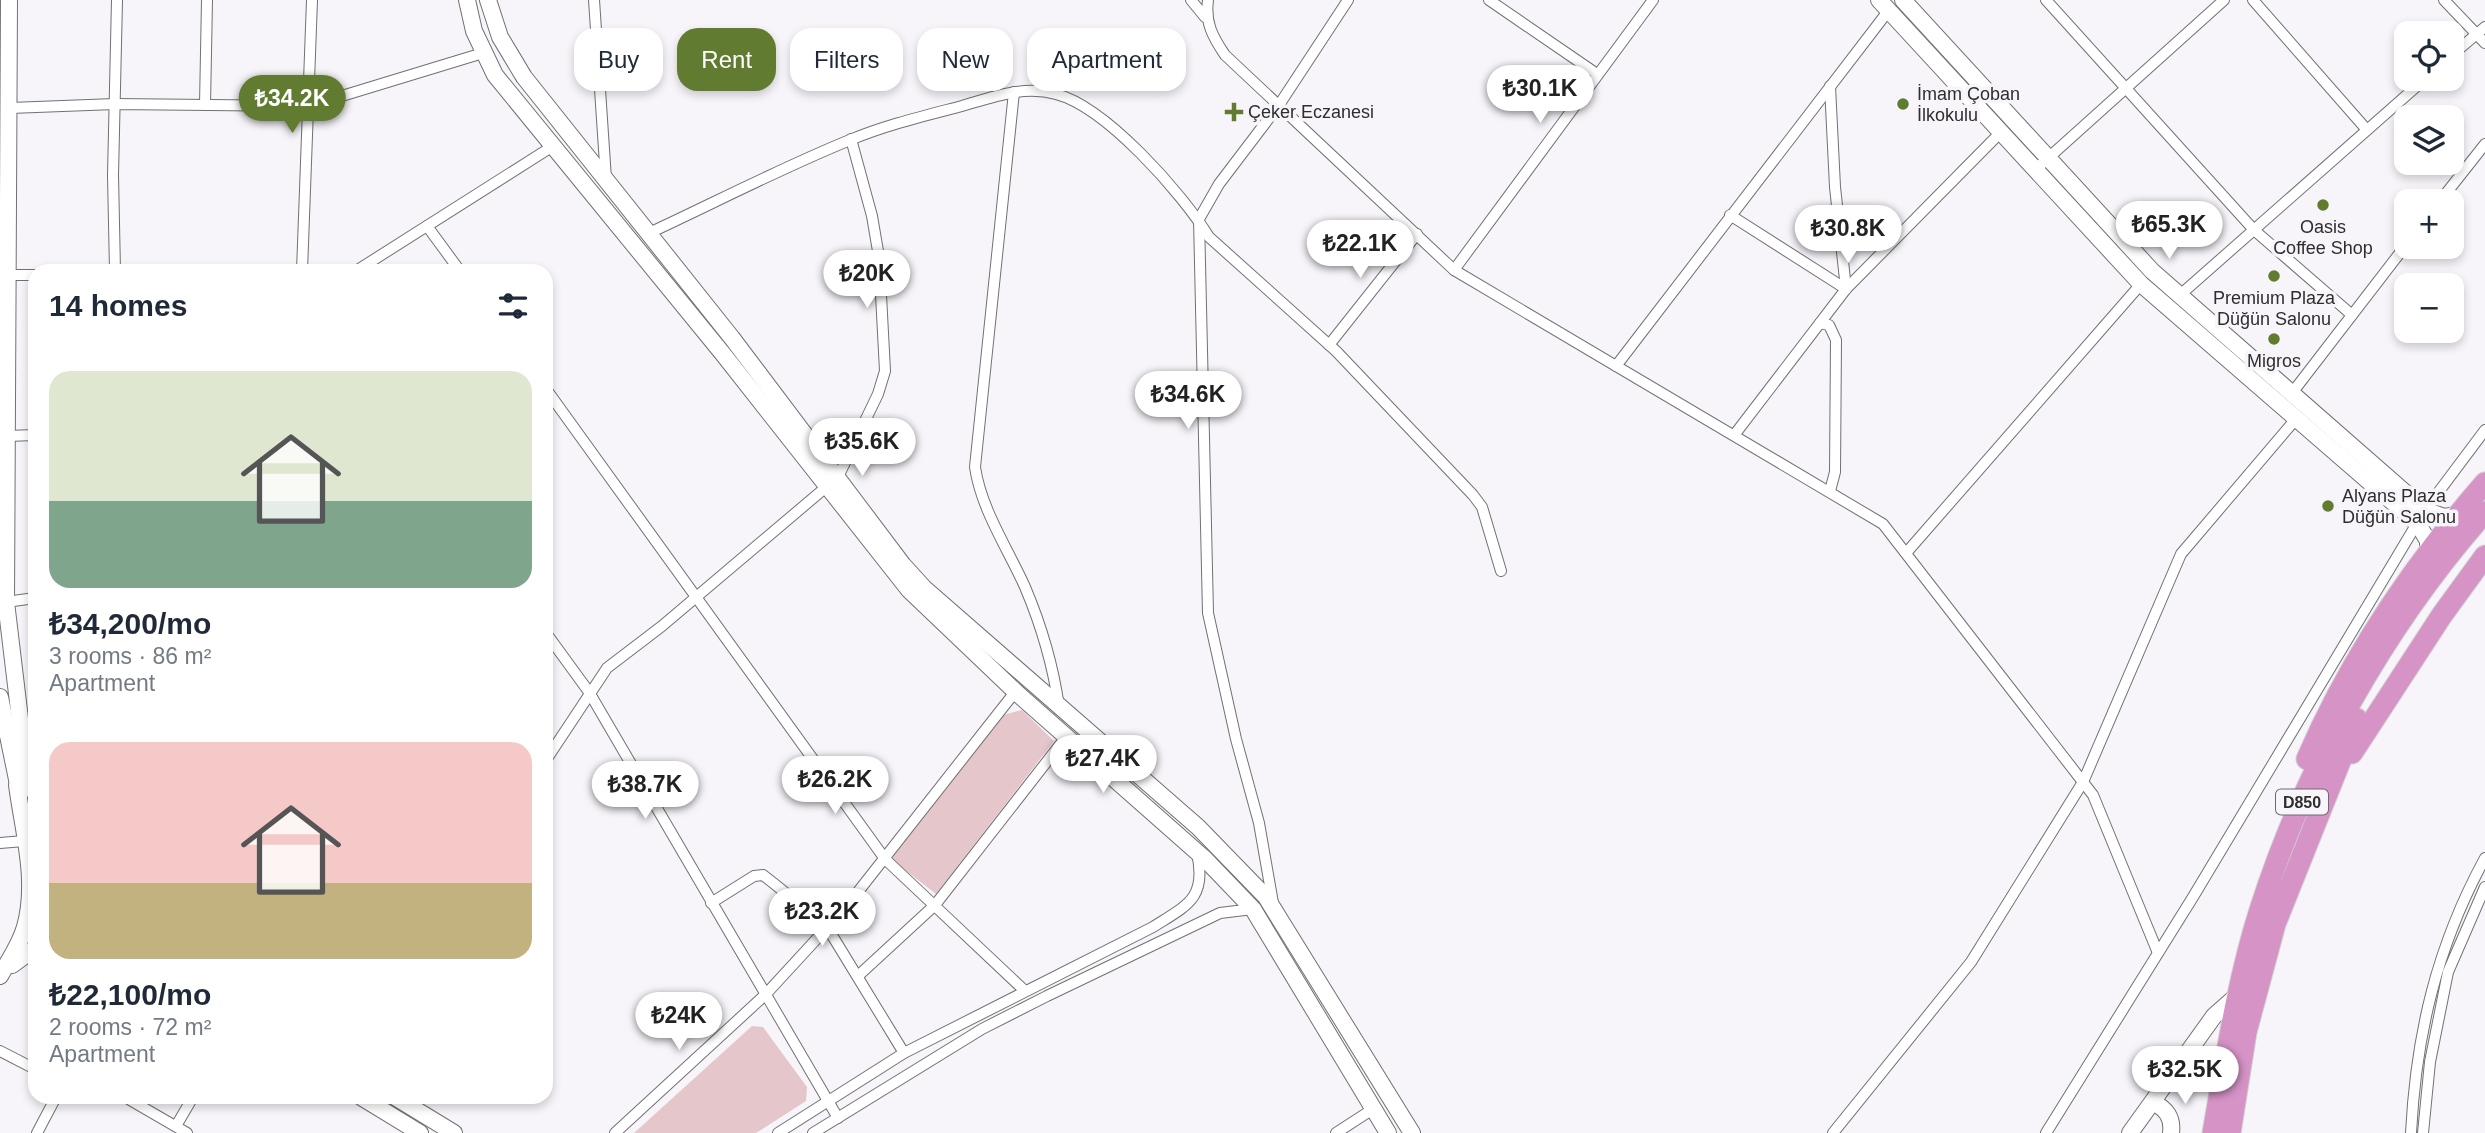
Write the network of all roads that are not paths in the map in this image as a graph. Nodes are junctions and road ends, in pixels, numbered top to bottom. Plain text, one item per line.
1 (9, 0) edge
2 (117, 0) edge
3 (207, 0) edge
4 (313, 0) edge
5 (467, 0) edge
6 (488, 0) edge
7 (594, 0) edge
8 (1191, 0) edge
9 (1208, 0) edge
10 (1348, 0) edge
11 (1489, 0) edge
12 (1653, 0) edge
13 (2046, 0) edge
14 (2224, 0) edge
15 (2253, 0) edge
16 (2444, 0) edge
17 (1912, 3) edge
18 (1884, 5) edge
19 (1205, 17) junction
20 (2481, 30) edge
21 (2485, 43) edge
22 (2464, 45) edge
23 (482, 52) junction
24 (1597, 74) junction
25 (1830, 86) junction
26 (2126, 90) junction
27 (2412, 91) edge
28 (1014, 92) junction
29 (115, 103) junction
30 (205, 105) junction
31 (1279, 105) junction
32 (309, 106) junction
33 (9, 108) junction
34 (2367, 131) junction
35 (2001, 132) junction
36 (851, 139) junction
37 (2485, 144) edge
38 (553, 146) junction
39 (2048, 157) junction
40 (2036, 169) junction
41 (606, 183) junction
42 (2449, 189) edge
43 (1730, 215) junction
44 (1199, 219) junction
45 (427, 226) junction
46 (2254, 230) junction
47 (647, 234) junction
48 (1417, 234) junction
49 (2395, 259) edge
50 (115, 264) edge
51 (302, 264) edge
52 (367, 264) edge
53 (455, 264) edge
54 (1454, 270) junction
55 (8, 275) junction
56 (28, 275) edge
57 (2141, 284) junction
58 (1846, 289) junction
59 (2180, 295) junction
60 (2352, 315) junction
61 (1820, 323) junction
62 (1329, 345) junction
63 (1616, 366) junction
64 (2292, 393) junction
65 (553, 399) edge
66 (2295, 420) junction
67 (2485, 430) edge
68 (1735, 434) junction
69 (28, 435) edge
70 (7, 436) junction
71 (833, 482) junction
72 (2485, 483) edge
73 (1830, 491) junction
74 (2485, 512) edge
75 (2457, 514) junction
76 (2422, 517) junction
77 (2485, 531) edge
78 (2428, 551) junction
79 (1907, 552) junction
80 (2485, 556) edge
81 (1501, 571) dead end
82 (697, 597) junction
83 (28, 599) edge
84 (6, 602) junction
85 (553, 643) edge
86 (589, 692) junction
87 (1015, 692) junction
88 (0, 697) edge
89 (1059, 706) junction
90 (28, 737) edge
91 (1066, 737) junction
92 (553, 749) edge
93 (2332, 780) junction
94 (2083, 782) junction
95 (2296, 817) junction
96 (28, 832) edge
97 (28, 840) edge
98 (0, 843) edge
99 (1197, 853) junction
100 (2485, 858) edge
101 (885, 859) junction
102 (2485, 887) edge
103 (711, 903) junction
104 (935, 905) junction
105 (1187, 906) junction
106 (1253, 908) junction
107 (1273, 908) junction
108 (28, 912) edge
109 (1189, 926) junction
110 (827, 927) junction
111 (2158, 953) junction
112 (28, 954) edge
113 (859, 975) junction
114 (0, 976) edge
115 (1025, 991) junction
116 (2240, 993) junction
117 (765, 995) junction
118 (0, 1051) edge
119 (904, 1053) junction
120 (28, 1065) edge
121 (827, 1100) junction
122 (2153, 1102) junction
123 (52, 1104) edge
124 (137, 1104) edge
125 (189, 1104) edge
126 (373, 1104) edge
127 (406, 1104) edge
128 (1373, 1109) junction
129 (386, 1112) junction
130 (838, 1118) junction
131 (176, 1126) junction
132 (447, 1131) edge
133 (37, 1133) edge
134 (187, 1133) edge
135 (397, 1133) edge
136 (420, 1133) edge
137 (615, 1133) edge
138 (778, 1133) edge
139 (813, 1133) edge
140 (1336, 1133) edge
141 (1388, 1133) edge
142 (1412, 1133) edge
143 (1833, 1133) edge
144 (2046, 1133) edge
145 (2130, 1133) edge
146 (2171, 1133) edge
147 (2213, 1133) edge
148 (2230, 1133) edge
149 (2411, 1133) edge
150 (2423, 1133) edge

1 - 33 street
2 - 29 street
3 - 30 street
4 - 32 street
5 - 23 street
6 - 41 street
7 - 41 street
8 - 19 street
9 - 19 street
10 - 31 street
11 - 24 street
12 - 24 street
13 - 26 street
14 - 26 street
15 - 34 street
16 - 20 street
17 - 39 street
18 - 25 street
18 - 35 street
19 - 31 street
20 - 21 street
20 - 22 street
23 - 32 street
23 - 38 street
24 - 54 street
25 - 43 street
25 - 58 street
26 - 39 street
26 - 46 street
27 - 34 street
28 - 36 street
28 - 44 street
28 - 89 street
29 - 30 street
29 - 33 street
29 - 50 street
30 - 32 street
31 - 44 street
31 - 48 street
32 - 51 street
33 - 55 street
34 - 46 street
35 - 40 street
35 - 58 street
36 - 47 street
36 - 71 street
37 - 42 street
38 - 45 street
38 - 71 street
39 - 40 street
39 - 59 street
40 - 57 street
41 - 47 street
43 - 58 street
43 - 63 street
44 - 62 street
44 - 107 street
45 - 52 street
45 - 53 street
46 - 59 street
46 - 60 street
47 - 71 street
48 - 54 street
48 - 62 street
49 - 60 street
54 - 63 street
55 - 56 street
55 - 70 street
57 - 66 street
57 - 79 street
58 - 61 street
59 - 64 street
60 - 64 street
61 - 68 street
61 - 73 street
62 - 81 street
63 - 68 street
64 - 76 street
65 - 82 street
66 - 76 street
66 - 94 street
67 - 76 street
68 - 73 street
69 - 70 street
70 - 84 street
71 - 82 street
71 - 87 street
71 - 89 street
72 - 75 highway
73 - 79 street
74 - 95 highway, D850
75 - 76 street
75 - 78 highway
76 - 78 street
76 - 111 street
77 - 93 highway, D850
78 - 95 highway
79 - 94 street
80 - 93 highway
82 - 86 street
82 - 101 street
83 - 84 street
84 - 90 street
85 - 86 street
86 - 92 street
86 - 103 street
87 - 91 street
87 - 101 street
88 - 96 street
89 - 107 street
91 - 99 street
91 - 104 street
93 - 148 highway, D850
94 - 111 street
94 - 143 street
95 - 116 highway, D850
97 - 98 street
99 - 105 street
99 - 106 street
100 - 149 street
101 - 104 street
101 - 110 street
102 - 150 street
103 - 110 street
103 - 117 street
104 - 113 street
104 - 115 street
105 - 109 street
105 - 115 street
106 - 109 street
106 - 128 street
107 - 142 street
108 - 114 street
109 - 130 street
110 - 113 street
110 - 117 street
111 - 144 street
112 - 114 street
113 - 119 street
115 - 119 street
116 - 122 street
116 - 147 highway, D850
117 - 121 street
117 - 137 street
118 - 120 street
119 - 121 street
121 - 130 street
121 - 138 street
122 - 145 street
122 - 146 street
123 - 133 street
124 - 131 street
125 - 131 street
126 - 129 street
127 - 132 street
128 - 140 street
128 - 141 street
129 - 135 street
129 - 136 street
130 - 139 street
131 - 134 street

